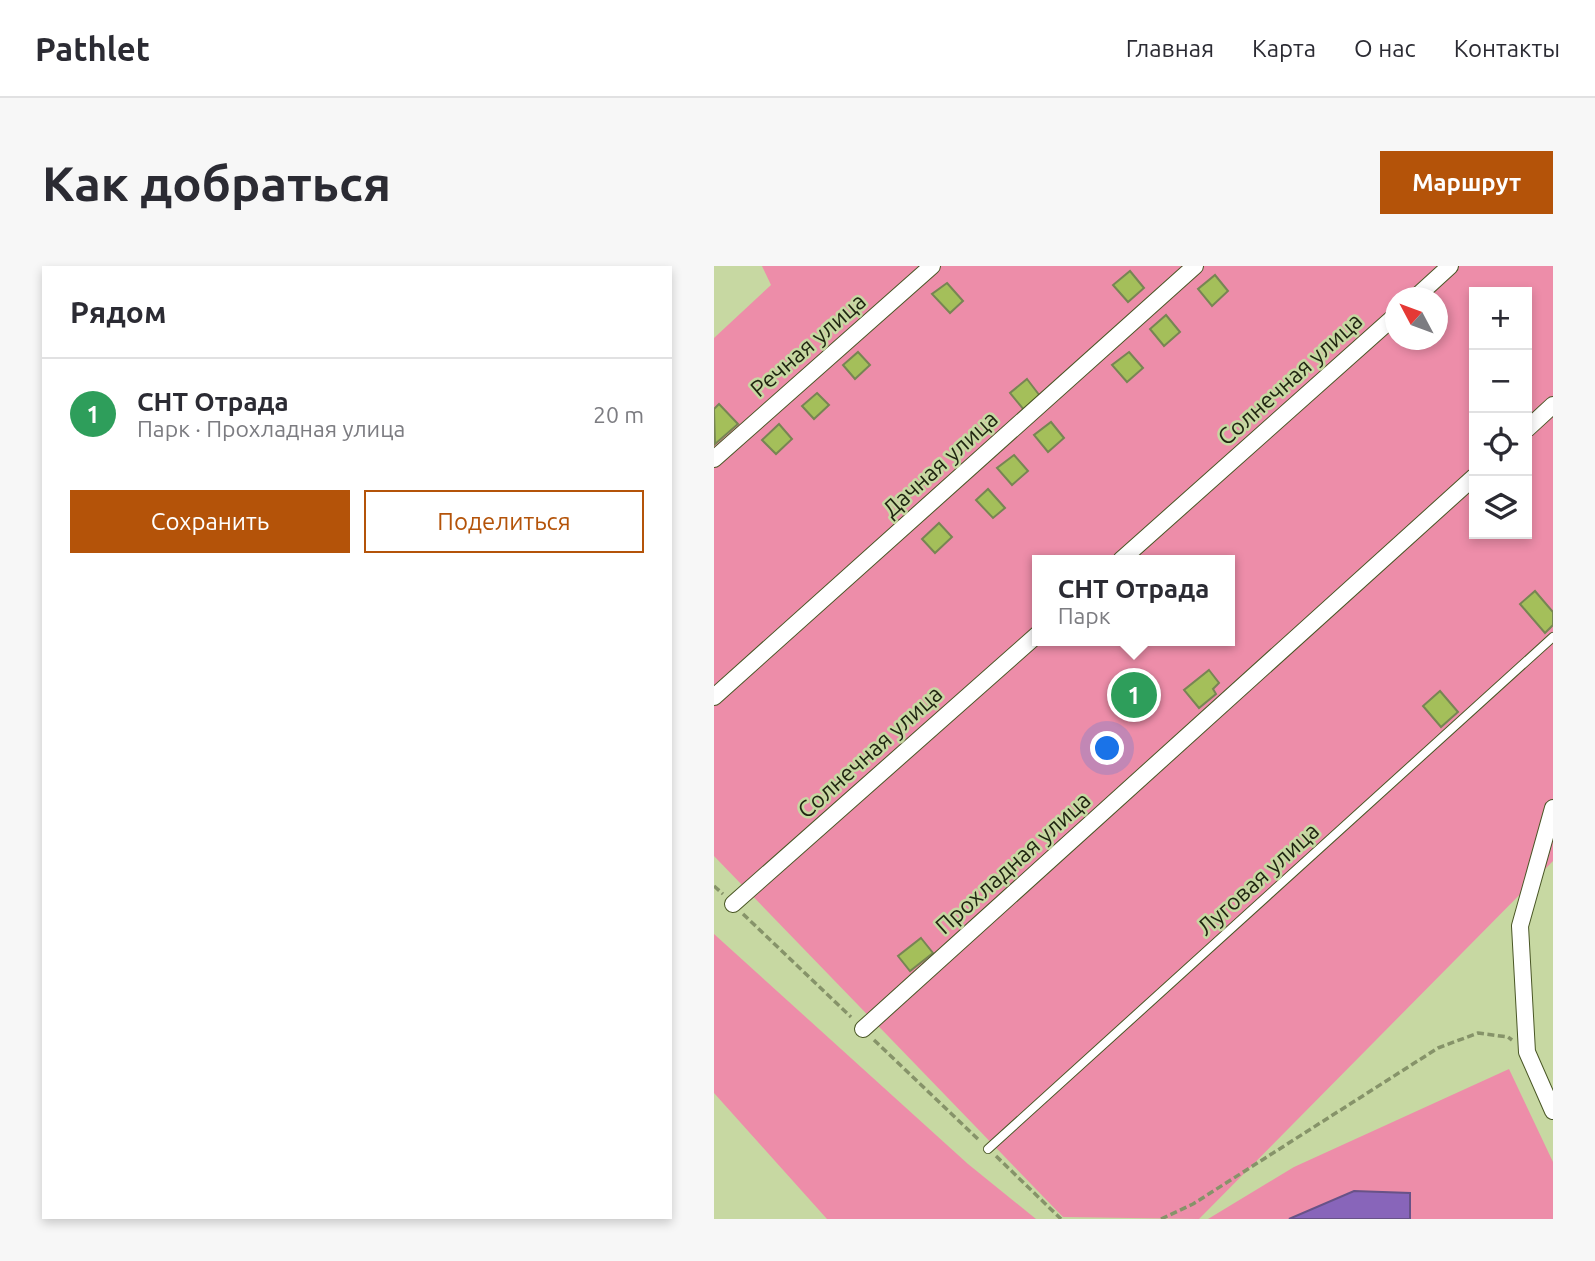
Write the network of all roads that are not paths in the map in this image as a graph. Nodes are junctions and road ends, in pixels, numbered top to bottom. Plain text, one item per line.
1 (932, 266) edge
2 (1195, 266) edge
3 (1450, 266) edge
4 (1427, 287) edge
5 (1385, 324) edge
6 (1553, 405) edge
7 (1532, 424) edge
8 (714, 458) edge
9 (1469, 482) edge
10 (1127, 555) edge
11 (1553, 637) edge
12 (1032, 639) edge
13 (714, 697) edge
14 (1553, 808) edge
15 (733, 904) road end
16 (863, 1029) road end
17 (1553, 1111) edge
18 (988, 1149) road end

1 - 8 street, Речная улица
2 - 13 street, Дачная улица
3 - 4 street
5 - 10 street, Солнечная улица
6 - 7 street
9 - 16 street, Прохладная улица
11 - 18 lane, Луговая улица
12 - 15 street, Солнечная улица
14 - 17 street

